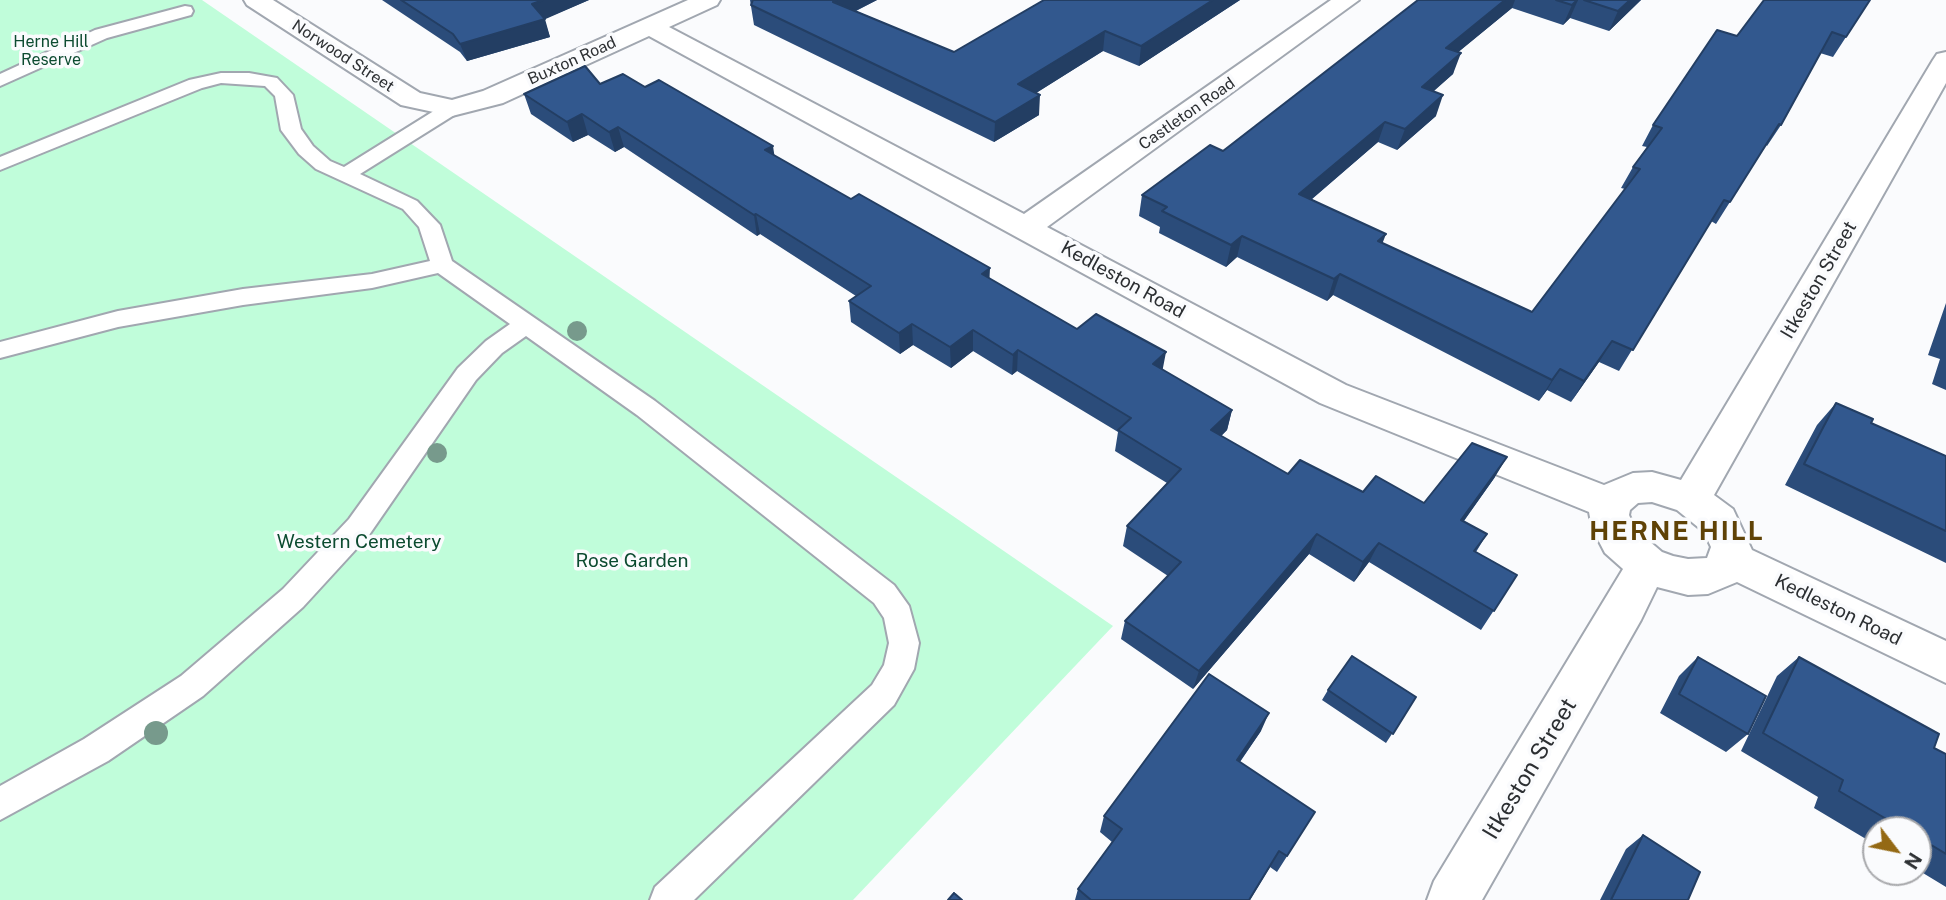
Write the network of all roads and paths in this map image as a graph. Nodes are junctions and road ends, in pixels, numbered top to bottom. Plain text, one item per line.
1 (256, 0) edge
2 (708, 0) edge
3 (1347, 0) edge
4 (185, 11) dead end
5 (649, 26) junction
6 (1946, 60) edge
7 (0, 81) edge
8 (442, 107) junction
9 (0, 164) edge
10 (345, 175) junction
11 (1026, 227) junction
12 (442, 265) junction
13 (525, 325) junction
14 (0, 350) edge
15 (1691, 499) junction
16 (1611, 504) junction
17 (1730, 559) junction
18 (1647, 564) junction
19 (1946, 663) edge
20 (0, 804) edge
21 (668, 900) edge
22 (1453, 900) edge

1 - 8 street, Norwood Street
2 - 5 street, Buxton Road
3 - 11 street, Castleton Road
4 - 7 lane
5 - 8 street, Buxton Road
5 - 11 street, Kedleston Road
6 - 15 street, Itkeston Street
8 - 10 lane
9 - 10 lane
10 - 12 lane
11 - 16 street, Kedleston Road
12 - 13 lane
12 - 14 lane
13 - 20 lane
13 - 21 lane
15 - 16 street
15 - 17 street
16 - 18 street
17 - 18 street
17 - 19 street, Kedleston Road
18 - 22 street, Itkeston Street

